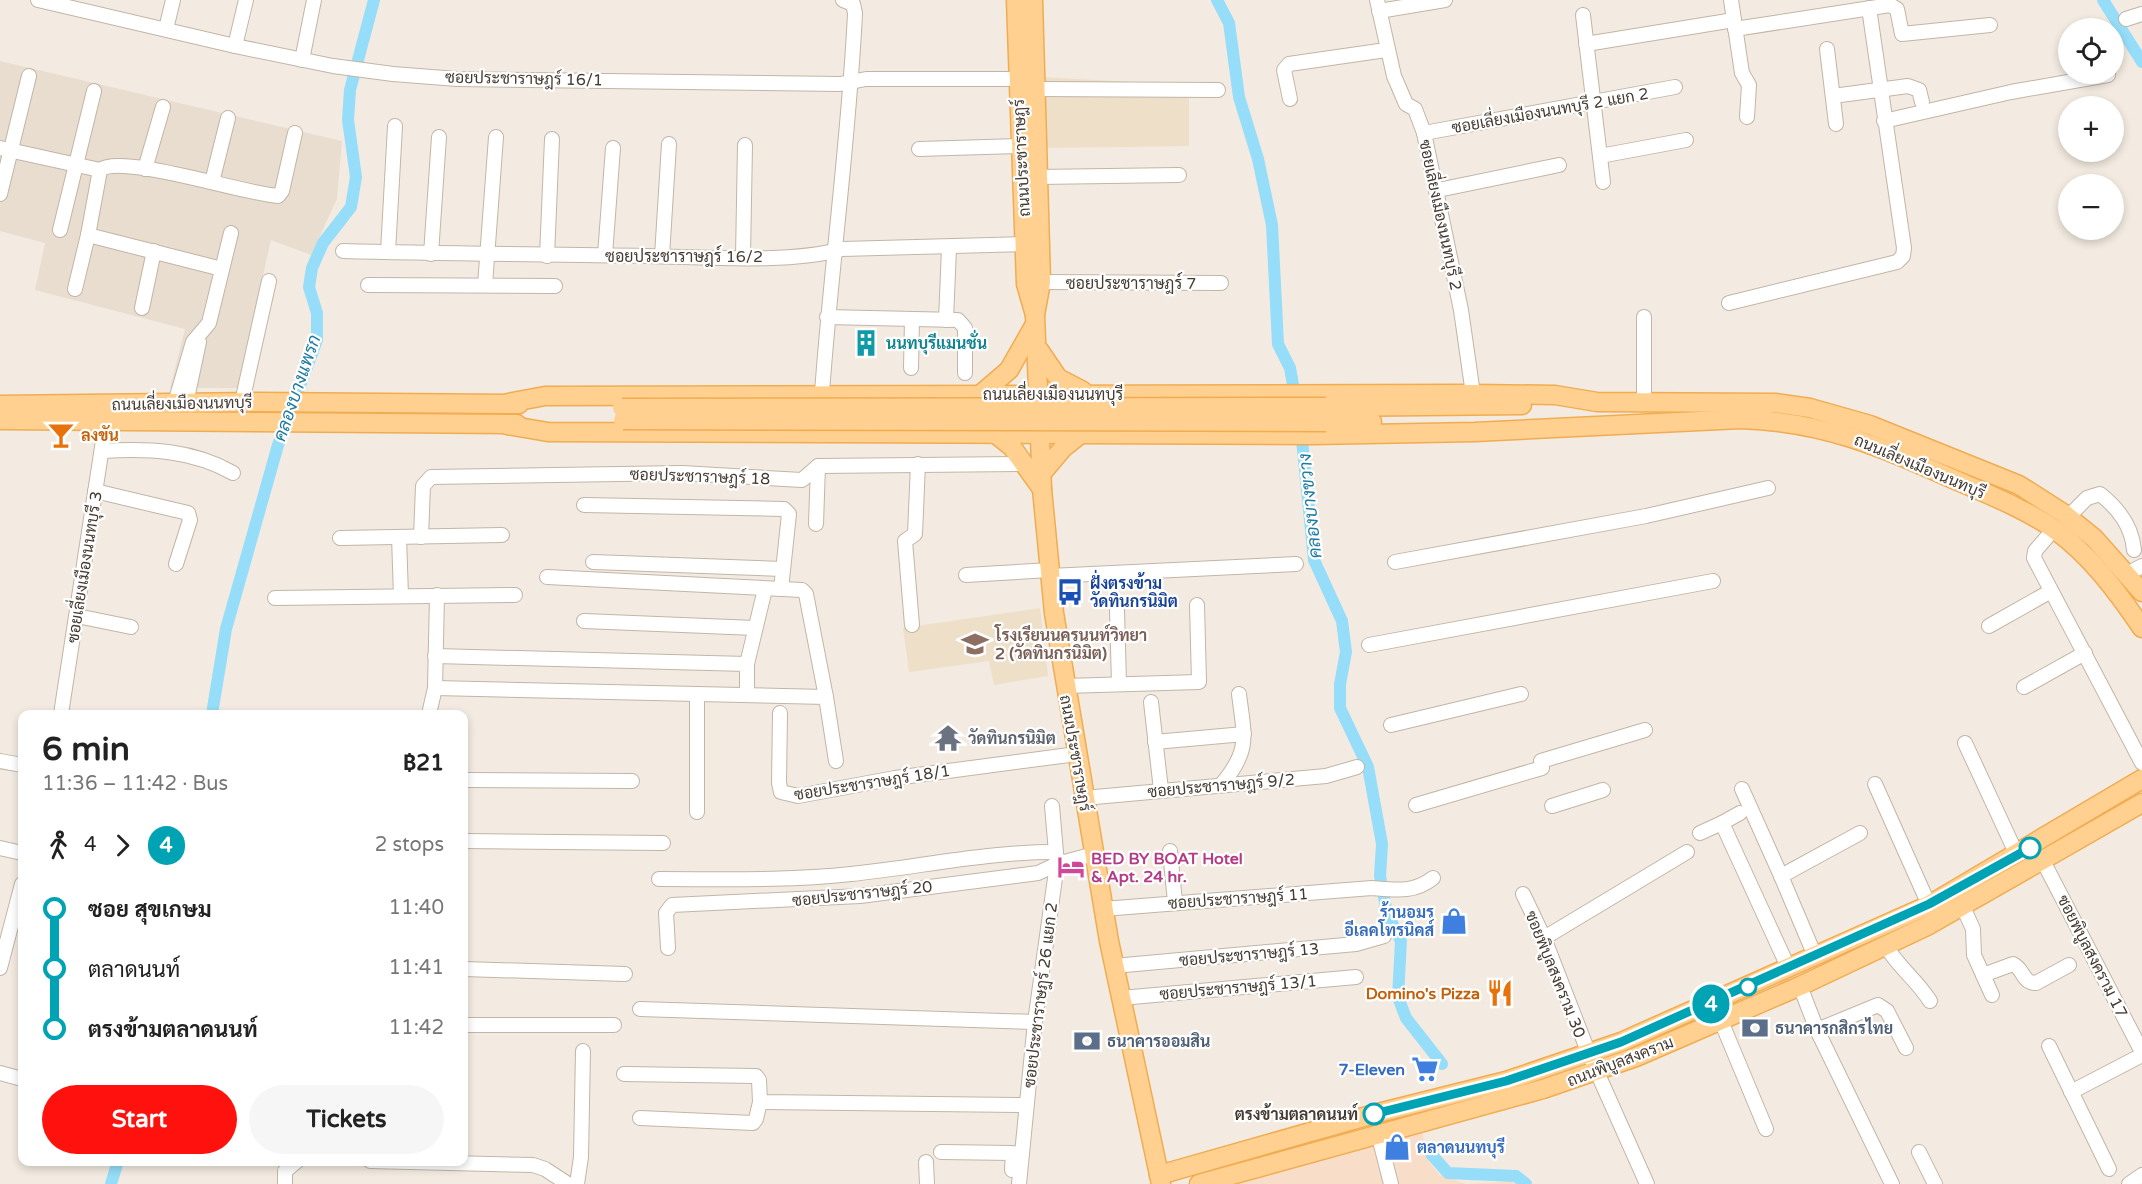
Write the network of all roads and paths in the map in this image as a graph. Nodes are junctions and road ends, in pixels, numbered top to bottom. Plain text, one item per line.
1 (38, 0) edge
2 (104, 0) edge
3 (173, 0) edge
4 (246, 0) edge
5 (314, 0) edge
6 (843, 0) edge
7 (1016, 0) edge
8 (1033, 0) edge
9 (1445, 0) edge
10 (1731, 0) edge
11 (1378, 5) edge
12 (1869, 8) junction
13 (101, 14) junction
14 (2142, 14) edge
15 (1583, 15) dead end
16 (2126, 19) dead end
17 (1734, 25) junction
18 (1990, 25) dead end
19 (166, 29) junction
20 (1586, 44) junction
21 (235, 46) junction
22 (1827, 49) dead end
23 (1386, 50) junction
24 (302, 60) junction
25 (28, 76) dead end
26 (1017, 79) junction
27 (852, 82) junction
28 (2058, 84) edge
29 (1675, 87) dead end
30 (1036, 89) junction
31 (1880, 89) junction
32 (1218, 90) dead end
33 (93, 91) dead end
34 (1833, 96) junction
35 (1290, 99) dead end
36 (1592, 102) junction
37 (1922, 102) dead end
38 (163, 107) dead end
39 (1747, 117) dead end
40 (228, 118) dead end
41 (1884, 121) junction
42 (1836, 124) dead end
43 (395, 126) dead end
44 (296, 133) dead end
45 (1424, 133) junction
46 (439, 137) dead end
47 (496, 137) dead end
48 (552, 139) dead end
49 (1686, 140) dead end
50 (669, 144) dead end
51 (745, 145) dead end
52 (1020, 146) junction
53 (613, 148) dead end
54 (5, 149) edge
55 (919, 149) dead end
56 (1600, 156) junction
57 (1559, 165) dead end
58 (76, 166) junction
59 (145, 169) junction
60 (100, 170) junction
61 (1179, 175) dead end
62 (1038, 177) junction
63 (212, 182) junction
64 (1603, 182) dead end
65 (1438, 190) junction
66 (0, 194) edge
67 (60, 230) dead end
68 (231, 233) dead end
69 (87, 235) junction
70 (1024, 244) junction
71 (949, 248) junction
72 (154, 251) junction
73 (343, 251) dead end
74 (388, 252) junction
75 (832, 252) junction
76 (431, 254) junction
77 (605, 255) junction
78 (487, 256) junction
79 (547, 256) junction
80 (662, 256) junction
81 (742, 257) junction
82 (222, 269) junction
83 (269, 281) dead end
84 (1041, 282) junction
85 (1221, 284) dead end
86 (368, 285) dead end
87 (485, 285) junction
88 (555, 286) dead end
89 (75, 289) dead end
90 (1729, 303) dead end
91 (142, 308) dead end
92 (827, 317) junction
93 (1644, 317) dead end
94 (912, 319) junction
95 (946, 320) junction
96 (1035, 320) junction
97 (1037, 346) junction
98 (911, 368) dead end
99 (965, 373) dead end
100 (822, 393) junction
101 (958, 394) junction
102 (981, 394) junction
103 (1038, 394) junction
104 (1096, 394) junction
105 (1473, 394) junction
106 (1644, 401) junction
107 (249, 402) junction
108 (1597, 402) junction
109 (180, 403) junction
110 (508, 403) junction
111 (0, 405) edge
112 (1322, 408) junction
113 (622, 414) junction
114 (0, 420) edge
115 (106, 421) junction
116 (507, 425) junction
117 (1574, 427) junction
118 (961, 432) junction
119 (993, 432) junction
120 (1082, 433) junction
121 (1109, 433) junction
122 (1040, 434) junction
123 (102, 451) junction
124 (1026, 464) junction
125 (918, 465) junction
126 (818, 466) junction
127 (233, 473) dead end
128 (1042, 481) junction
129 (1768, 488) dead end
130 (95, 491) junction
131 (584, 505) dead end
132 (2068, 517) junction
133 (816, 524) dead end
134 (2054, 529) junction
135 (502, 535) dead end
136 (399, 537) junction
137 (421, 537) junction
138 (340, 538) dead end
139 (2138, 548) edge
140 (2114, 560) junction
141 (593, 562) dead end
142 (1395, 562) dead end
143 (176, 564) dead end
144 (1296, 564) dead end
145 (783, 569) junction
146 (2135, 570) edge
147 (1050, 573) junction
148 (966, 575) dead end
149 (547, 578) dead end
150 (1713, 581) dead end
151 (765, 589) junction
152 (781, 589) junction
153 (2051, 591) junction
154 (2142, 592) edge
155 (436, 595) junction
156 (515, 595) dead end
157 (401, 597) junction
158 (275, 598) dead end
159 (1197, 605) dead end
160 (1117, 610) dead end
161 (76, 616) junction
162 (584, 621) dead end
163 (912, 625) dead end
164 (1989, 626) dead end
165 (131, 627) dead end
166 (755, 628) junction
167 (2142, 628) edge
168 (1369, 645) dead end
169 (2085, 653) junction
170 (435, 656) junction
171 (747, 664) junction
172 (1119, 684) junction
173 (1065, 686) junction
174 (2024, 687) dead end
175 (435, 688) junction
176 (697, 694) junction
177 (1239, 694) dead end
178 (1521, 694) dead end
179 (747, 696) junction
180 (826, 696) junction
181 (1151, 702) dead end
182 (62, 710) edge
183 (430, 710) edge
184 (780, 713) dead end
185 (1391, 724) dead end
186 (1645, 730) dead end
187 (1244, 734) junction
188 (1155, 742) junction
189 (1965, 743) dead end
190 (1077, 754) junction
191 (0, 761) edge
192 (836, 761) dead end
193 (2142, 763) edge
194 (18, 764) edge
195 (1357, 767) dead end
196 (2142, 779) edge
197 (468, 780) edge
198 (632, 781) dead end
199 (1875, 784) dead end
200 (1221, 785) junction
201 (1742, 789) dead end
202 (1161, 790) junction
203 (1603, 790) dead end
204 (1084, 798) junction
205 (2142, 803) edge
206 (1416, 805) dead end
207 (1052, 806) dead end
208 (1552, 806) dead end
209 (697, 812) dead end
210 (1740, 813) dead end
211 (1722, 823) junction
212 (1700, 833) dead end
213 (1860, 833) dead end
214 (468, 841) edge
215 (663, 843) dead end
216 (0, 848) edge
217 (1170, 851) dead end
218 (18, 852) edge
219 (1687, 852) dead end
220 (1094, 854) junction
221 (2017, 855) junction
222 (1056, 858) junction
223 (2043, 861) junction
224 (1781, 876) junction
225 (1433, 878) dead end
226 (659, 879) dead end
227 (1523, 894) dead end
228 (1175, 902) junction
229 (1929, 904) junction
230 (1963, 907) junction
231 (1104, 909) junction
232 (18, 916) edge
233 (1383, 936) dead end
234 (1544, 938) junction
235 (1886, 946) junction
236 (668, 948) dead end
237 (1815, 956) junction
238 (2069, 965) dead end
239 (1114, 966) junction
240 (0, 968) edge
241 (468, 969) edge
242 (1789, 969) junction
243 (625, 974) dead end
244 (1983, 975) junction
245 (1356, 977) dead end
246 (1800, 986) junction
247 (1992, 995) dead end
248 (1121, 998) junction
249 (1930, 1000) dead end
250 (640, 1009) dead end
251 (1720, 1021) junction
252 (1035, 1022) junction
253 (468, 1025) edge
254 (614, 1025) dead end
255 (1817, 1030) junction
256 (2049, 1046) dead end
257 (1906, 1048) dead end
258 (583, 1051) dead end
259 (1589, 1054) junction
260 (2142, 1054) edge
261 (0, 1073) edge
262 (1597, 1073) junction
263 (624, 1074) dead end
264 (18, 1078) edge
265 (2071, 1092) junction
266 (760, 1102) junction
267 (1026, 1105) junction
268 (640, 1118) dead end
269 (1766, 1129) dead end
270 (1378, 1134) junction
271 (941, 1152) dead end
272 (1918, 1152) dead end
273 (468, 1162) edge
274 (926, 1162) dead end
275 (291, 1166) edge
276 (2109, 1169) dead end
277 (2142, 1175) edge
278 (1016, 1177) edge
279 (1160, 1179) edge
280 (285, 1184) edge
281 (568, 1184) edge
282 (577, 1184) edge
283 (927, 1184) edge
284 (1199, 1184) edge
285 (1391, 1184) edge
286 (1647, 1184) edge
287 (1892, 1184) edge
288 (1935, 1184) edge
289 (2129, 1184) edge

1 - 13 street, ซอยประชาราษฎร์ 16/1
2 - 13 street
3 - 19 street
4 - 21 street
5 - 24 street
6 - 27 street
7 - 26 main road, ถนนประชาราษฎร์
8 - 30 main road, ถนนประชาราษฎร์
9 - 11 street
10 - 17 street
11 - 23 street, ซอยเลี่ยงเมืองนนทบุรี 2
12 - 17 street
12 - 18 street
12 - 31 street
13 - 19 street, ซอยประชาราษฎร์ 16/1
14 - 16 street
15 - 20 street
17 - 20 street
17 - 39 street
19 - 21 street, ซอยประชาราษฎร์ 16/1
20 - 36 street
21 - 24 street, ซอยประชาราษฎร์ 16/1
22 - 34 street
23 - 35 street
23 - 45 street, ซอยเลี่ยงเมืองนนทบุรี 2
24 - 27 street, ซอยประชาราษฎร์ 16/1
25 - 54 street
26 - 27 street, ซอยประชาราษฎร์ 16/1
26 - 52 main road, ถนนประชาราษฎร์
27 - 75 street
28 - 41 street
29 - 36 street, ซอยเลี่ยงเมืองนนทบุรี 2 แยก 2
30 - 32 street
30 - 62 main road, ถนนประชาราษฎร์
31 - 34 street
31 - 37 street
31 - 41 street
33 - 58 street
34 - 42 street
36 - 45 street, ซอยเลี่ยงเมืองนนทบุรี 2 แยก 2
36 - 56 street
38 - 59 street
40 - 63 street
41 - 90 street
43 - 74 street
44 - 63 street
45 - 65 street, ซอยเลี่ยงเมืองนนทบุรี 2
46 - 76 street
47 - 78 street
48 - 79 street
49 - 56 street
50 - 80 street
51 - 81 street
52 - 55 street
52 - 70 main road, ถนนประชาราษฎร์
53 - 77 street
54 - 58 street
54 - 66 street
56 - 64 street
57 - 65 street
58 - 60 street
58 - 67 street
59 - 60 street
59 - 63 street
60 - 69 street
61 - 62 street
62 - 84 main road, ถนนประชาราษฎร์
65 - 105 street, ซอยเลี่ยงเมืองนนทบุรี 2
68 - 82 street
69 - 72 street
69 - 89 street
70 - 71 street, ซอยประชาราษฎร์ 16/2
70 - 96 main road, ถนนประชาราษฎร์
71 - 75 street, ซอยประชาราษฎร์ 16/2
71 - 95 street
72 - 82 street
72 - 91 street
73 - 74 street, ซอยประชาราษฎร์ 16/2
74 - 76 street, ซอยประชาราษฎร์ 16/2
75 - 81 street, ซอยประชาราษฎร์ 16/2
75 - 92 street
76 - 78 street, ซอยประชาราษฎร์ 16/2
77 - 79 street, ซอยประชาราษฎร์ 16/2
77 - 80 street, ซอยประชาราษฎร์ 16/2
78 - 79 street, ซอยประชาราษฎร์ 16/2
78 - 87 street
80 - 81 street, ซอยประชาราษฎร์ 16/2
82 - 109 street
83 - 107 street
84 - 85 street, ซอยประชาราษฎร์ 7
84 - 96 main road, ถนนประชาราษฎร์
86 - 87 street
87 - 88 street
92 - 94 street
92 - 100 street
93 - 106 street
94 - 95 street
94 - 98 street
95 - 99 street
96 - 97 main road, ถนนประชาราษฎร์
96 - 102 main road
97 - 103 main road, ถนนประชาราษฎร์
97 - 104 main road
100 - 101 main road, ถนนเลี่ยงเมืองนนทบุรี
100 - 110 main road, ถนนเลี่ยงเมืองนนทบุรี
101 - 102 main road, ถนนเลี่ยงเมืองนนทบุรี
101 - 118 main road
102 - 103 main road, ถนนเลี่ยงเมืองนนทบุรี
103 - 104 main road, ถนนเลี่ยงเมืองนนทบุรี
103 - 122 main road, ถนนประชาราษฎร์
104 - 112 main road, ถนนเลี่ยงเมืองนนทบุรี
104 - 121 main road
105 - 108 main road, ถนนเลี่ยงเมืองนนทบุรี
105 - 112 main road, ถนนเลี่ยงเมืองนนทบุรี
106 - 108 main road, ถนนเลี่ยงเมืองนนทบุรี
106 - 132 main road, ถนนเลี่ยงเมืองนนทบุรี
107 - 109 main road, ถนนเลี่ยงเมืองนนทบุรี
107 - 110 main road, ถนนเลี่ยงเมืองนนทบุรี
108 - 112 main road, ถนนเลี่ยงเมืองนนทบุรี
109 - 111 main road, ถนนเลี่ยงเมืองนนทบุรี
110 - 113 main road, ถนนเลี่ยงเมืองนนทบุรี
112 - 113 main road, ถนนเลี่ยงเมืองนนทบุรี, bridge
112 - 117 main road, ถนนเลี่ยงเมืองนนทบุรี
113 - 116 main road, ถนนเลี่ยงเมืองนนทบุรี
114 - 115 main road, ถนนเลี่ยงเมืองนนทบุรี
115 - 116 main road, ถนนเลี่ยงเมืองนนทบุรี
115 - 123 street, ซอยเลี่ยงเมืองนนทบุรี 3
116 - 118 main road, ถนนเลี่ยงเมืองนนทบุรี
117 - 121 main road, ถนนเลี่ยงเมืองนนทบุรี
117 - 134 main road, ถนนเลี่ยงเมืองนนทบุรี
118 - 119 main road, ถนนเลี่ยงเมืองนนทบุรี
119 - 122 main road, ถนนเลี่ยงเมืองนนทบุรี
119 - 124 main road
120 - 121 main road, ถนนเลี่ยงเมืองนนทบุรี
120 - 122 main road, ถนนเลี่ยงเมืองนนทบุรี
120 - 128 main road
122 - 128 main road, ถนนประชาราษฎร์
123 - 127 street
123 - 130 street, ซอยเลี่ยงเมืองนนทบุรี 3
124 - 125 street, ซอยประชาราษฎร์ 18
124 - 128 main road
125 - 126 street, ซอยประชาราษฎร์ 18
125 - 163 street
126 - 133 street
126 - 137 street, ซอยประชาราษฎร์ 18
128 - 147 main road, ถนนประชาราษฎร์
129 - 142 street
130 - 143 street
130 - 161 street, ซอยเลี่ยงเมืองนนทบุรี 3
131 - 145 street
132 - 139 street
132 - 140 main road, ถนนเลี่ยงเมืองนนทบุรี
134 - 153 street
134 - 167 main road, ถนนเลี่ยงเมืองนนทบุรี
135 - 137 street
136 - 137 street
136 - 138 street
136 - 157 street
139 - 140 street
140 - 146 main road, ถนนเลี่ยงเมืองนนทบุรี
141 - 145 street
144 - 147 street
145 - 152 street
146 - 154 main road, ถนนเลี่ยงเมืองนนทบุรี
147 - 148 street
147 - 173 main road, ถนนประชาราษฎร์
149 - 151 street
150 - 168 street
151 - 152 street
151 - 166 street
152 - 180 street
153 - 164 street
153 - 169 street
155 - 156 street
155 - 157 street
155 - 170 street
157 - 158 street
159 - 172 street
160 - 172 street
161 - 165 street
161 - 182 street, ซอยเลี่ยงเมืองนนทบุรี 3
162 - 166 street
166 - 171 street
169 - 174 street
169 - 193 street
170 - 171 street
170 - 175 street
171 - 179 street
172 - 173 street
173 - 190 main road, ถนนประชาราษฎร์
175 - 176 street
175 - 183 street
176 - 179 street
176 - 209 street
177 - 187 street
178 - 185 street
179 - 180 street
180 - 192 street
181 - 188 street
184 - 190 street, ซอยประชาราษฎร์ 18/1
186 - 206 street
187 - 188 street
187 - 200 street
188 - 202 street
189 - 221 street
190 - 204 main road, ถนนประชาราษฎร์
191 - 194 street
195 - 200 street, ซอยประชาราษฎร์ 9/2
196 - 221 main road, ถนนพิบูลสงคราม
197 - 198 street
199 - 229 street
200 - 202 street, ซอยประชาราษฎร์ 9/2
201 - 224 street
202 - 204 street, ซอยประชาราษฎร์ 9/2
203 - 208 street
204 - 220 main road, ถนนประชาราษฎร์
205 - 223 main road, ถนนพิบูลสงคราม
207 - 222 street, ซอยประชาราษฎร์ 26 แยก 2
210 - 211 street
211 - 212 street
211 - 242 street
213 - 224 street
214 - 215 street
216 - 218 street
217 - 228 street
219 - 234 street
220 - 222 street, ซอยประชาราษฎร์ 20
220 - 231 main road, ถนนประชาราษฎร์
221 - 229 main road, ถนนพิบูลสงคราม
222 - 226 street
222 - 236 street, ซอยประชาราษฎร์ 20
222 - 252 street, ซอยประชาราษฎร์ 26 แยก 2
223 - 230 main road, ถนนพิบูลสงคราม
223 - 260 street, ซอยพิบูลสงคราม 17
224 - 237 street
225 - 228 street, ซอยประชาราษฎร์ 11
227 - 234 street, ซอยพิบูลสงคราม 30
228 - 231 street, ซอยประชาราษฎร์ 11
229 - 237 main road, ถนนพิบูลสงคราม
230 - 235 main road, ถนนพิบูลสงคราม
230 - 244 street
231 - 239 main road, ถนนประชาราษฎร์
232 - 240 street
233 - 239 street, ซอยประชาราษฎร์ 13
234 - 259 street, ซอยพิบูลสงคราม 30
235 - 246 main road, ถนนพิบูลสงคราม
235 - 249 street
237 - 242 main road, ถนนพิบูลสงคราม
238 - 244 street
239 - 248 main road, ถนนประชาราษฎร์
241 - 243 street
242 - 259 main road, ถนนพิบูลสงคราม
244 - 247 street
245 - 248 street, ซอยประชาราษฎร์ 13/1
246 - 251 main road, ถนนพิบูลสงคราม
246 - 255 street
248 - 279 main road, ถนนประชาราษฎร์
250 - 252 street
251 - 262 main road, ถนนพิบูลสงคราม
251 - 269 street
252 - 267 street, ซอยประชาราษฎร์ 26 แยก 2
253 - 254 street
255 - 257 street
255 - 287 street
256 - 265 street
258 - 282 street
259 - 262 street, ซอยพิบูลสงคราม 30
259 - 279 main road, ถนนพิบูลสงคราม
260 - 265 street
261 - 264 street
262 - 270 main road, ถนนพิบูลสงคราม
262 - 286 street, ซอยพิบูลสงคราม 30
263 - 266 street
265 - 276 street
266 - 267 street
266 - 268 street
267 - 278 street, ซอยประชาราษฎร์ 26 แยก 2
270 - 284 main road, ถนนพิบูลสงคราม
270 - 285 street
271 - 278 street
272 - 288 street
273 - 281 street
274 - 283 street
275 - 280 street
277 - 289 street

